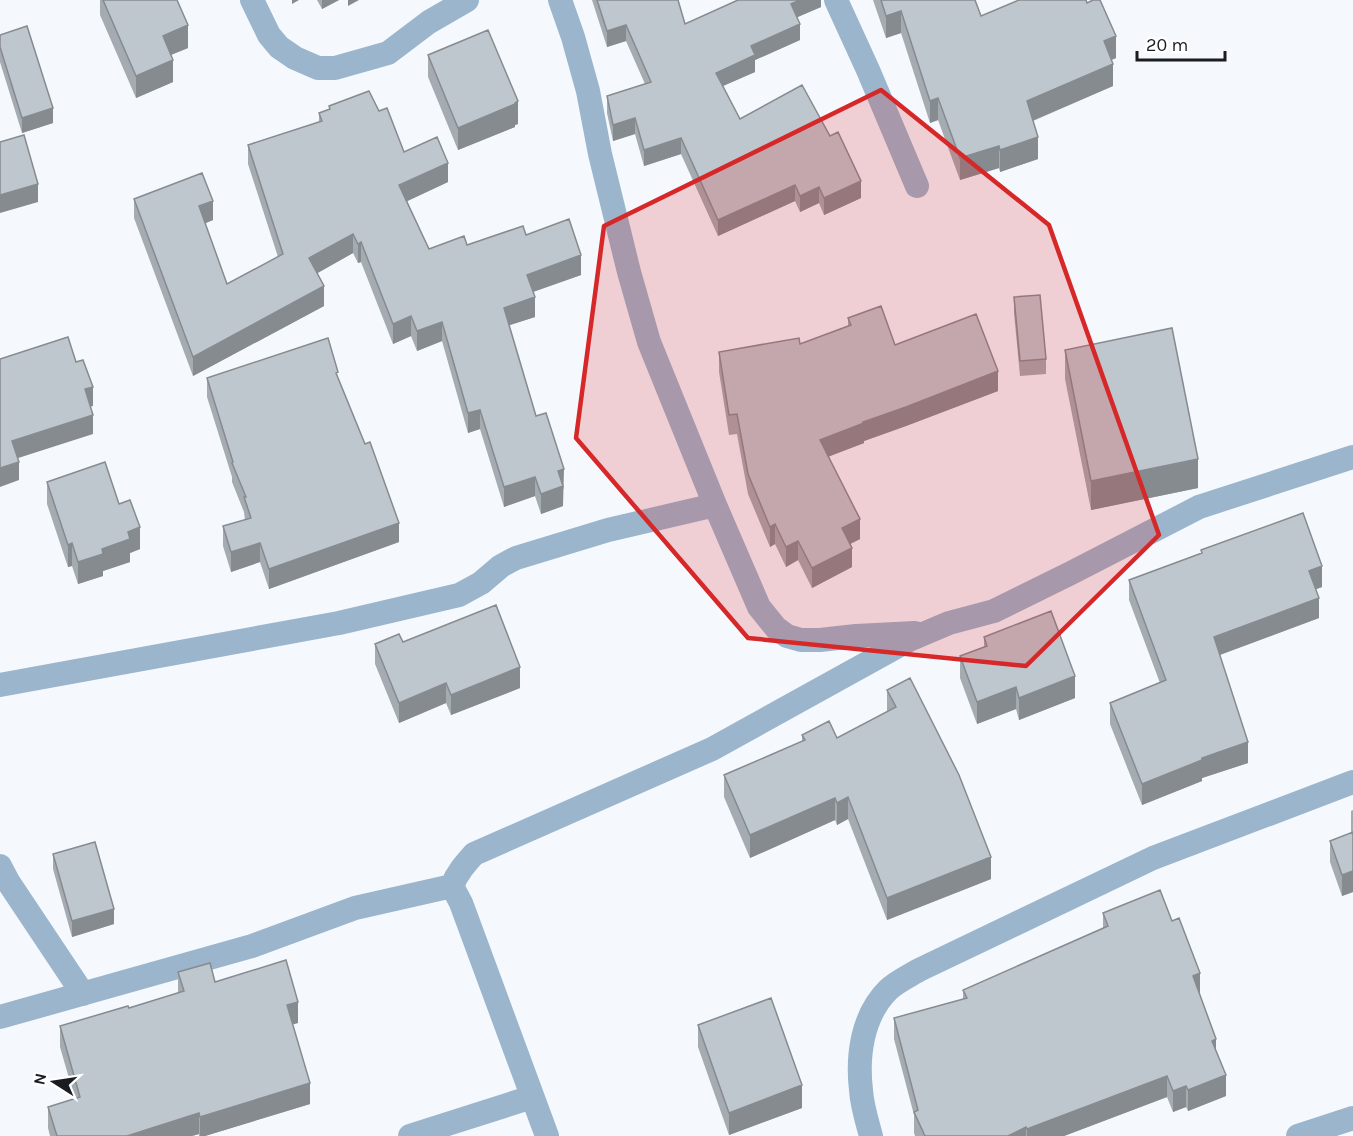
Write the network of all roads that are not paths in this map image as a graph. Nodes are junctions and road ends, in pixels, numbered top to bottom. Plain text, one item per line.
1 (252, 0) edge
2 (467, 0) edge
3 (560, 0) edge
4 (836, 0) edge
5 (917, 186) dead end
6 (1353, 457) edge
7 (715, 505) junction
8 (930, 632) junction
9 (0, 685) edge
10 (1353, 782) edge
11 (0, 866) edge
12 (452, 886) junction
13 (83, 994) junction
14 (0, 1017) edge
15 (532, 1097) junction
16 (1353, 1118) edge
17 (410, 1136) edge
18 (548, 1136) edge
19 (871, 1136) edge
20 (1298, 1136) edge

1 - 2 street
3 - 7 street
4 - 5 street
6 - 8 street
7 - 8 street
7 - 9 street
8 - 12 street
10 - 19 street
11 - 13 street
12 - 13 street
12 - 15 street
13 - 14 street
15 - 17 street
15 - 18 street
16 - 20 street

